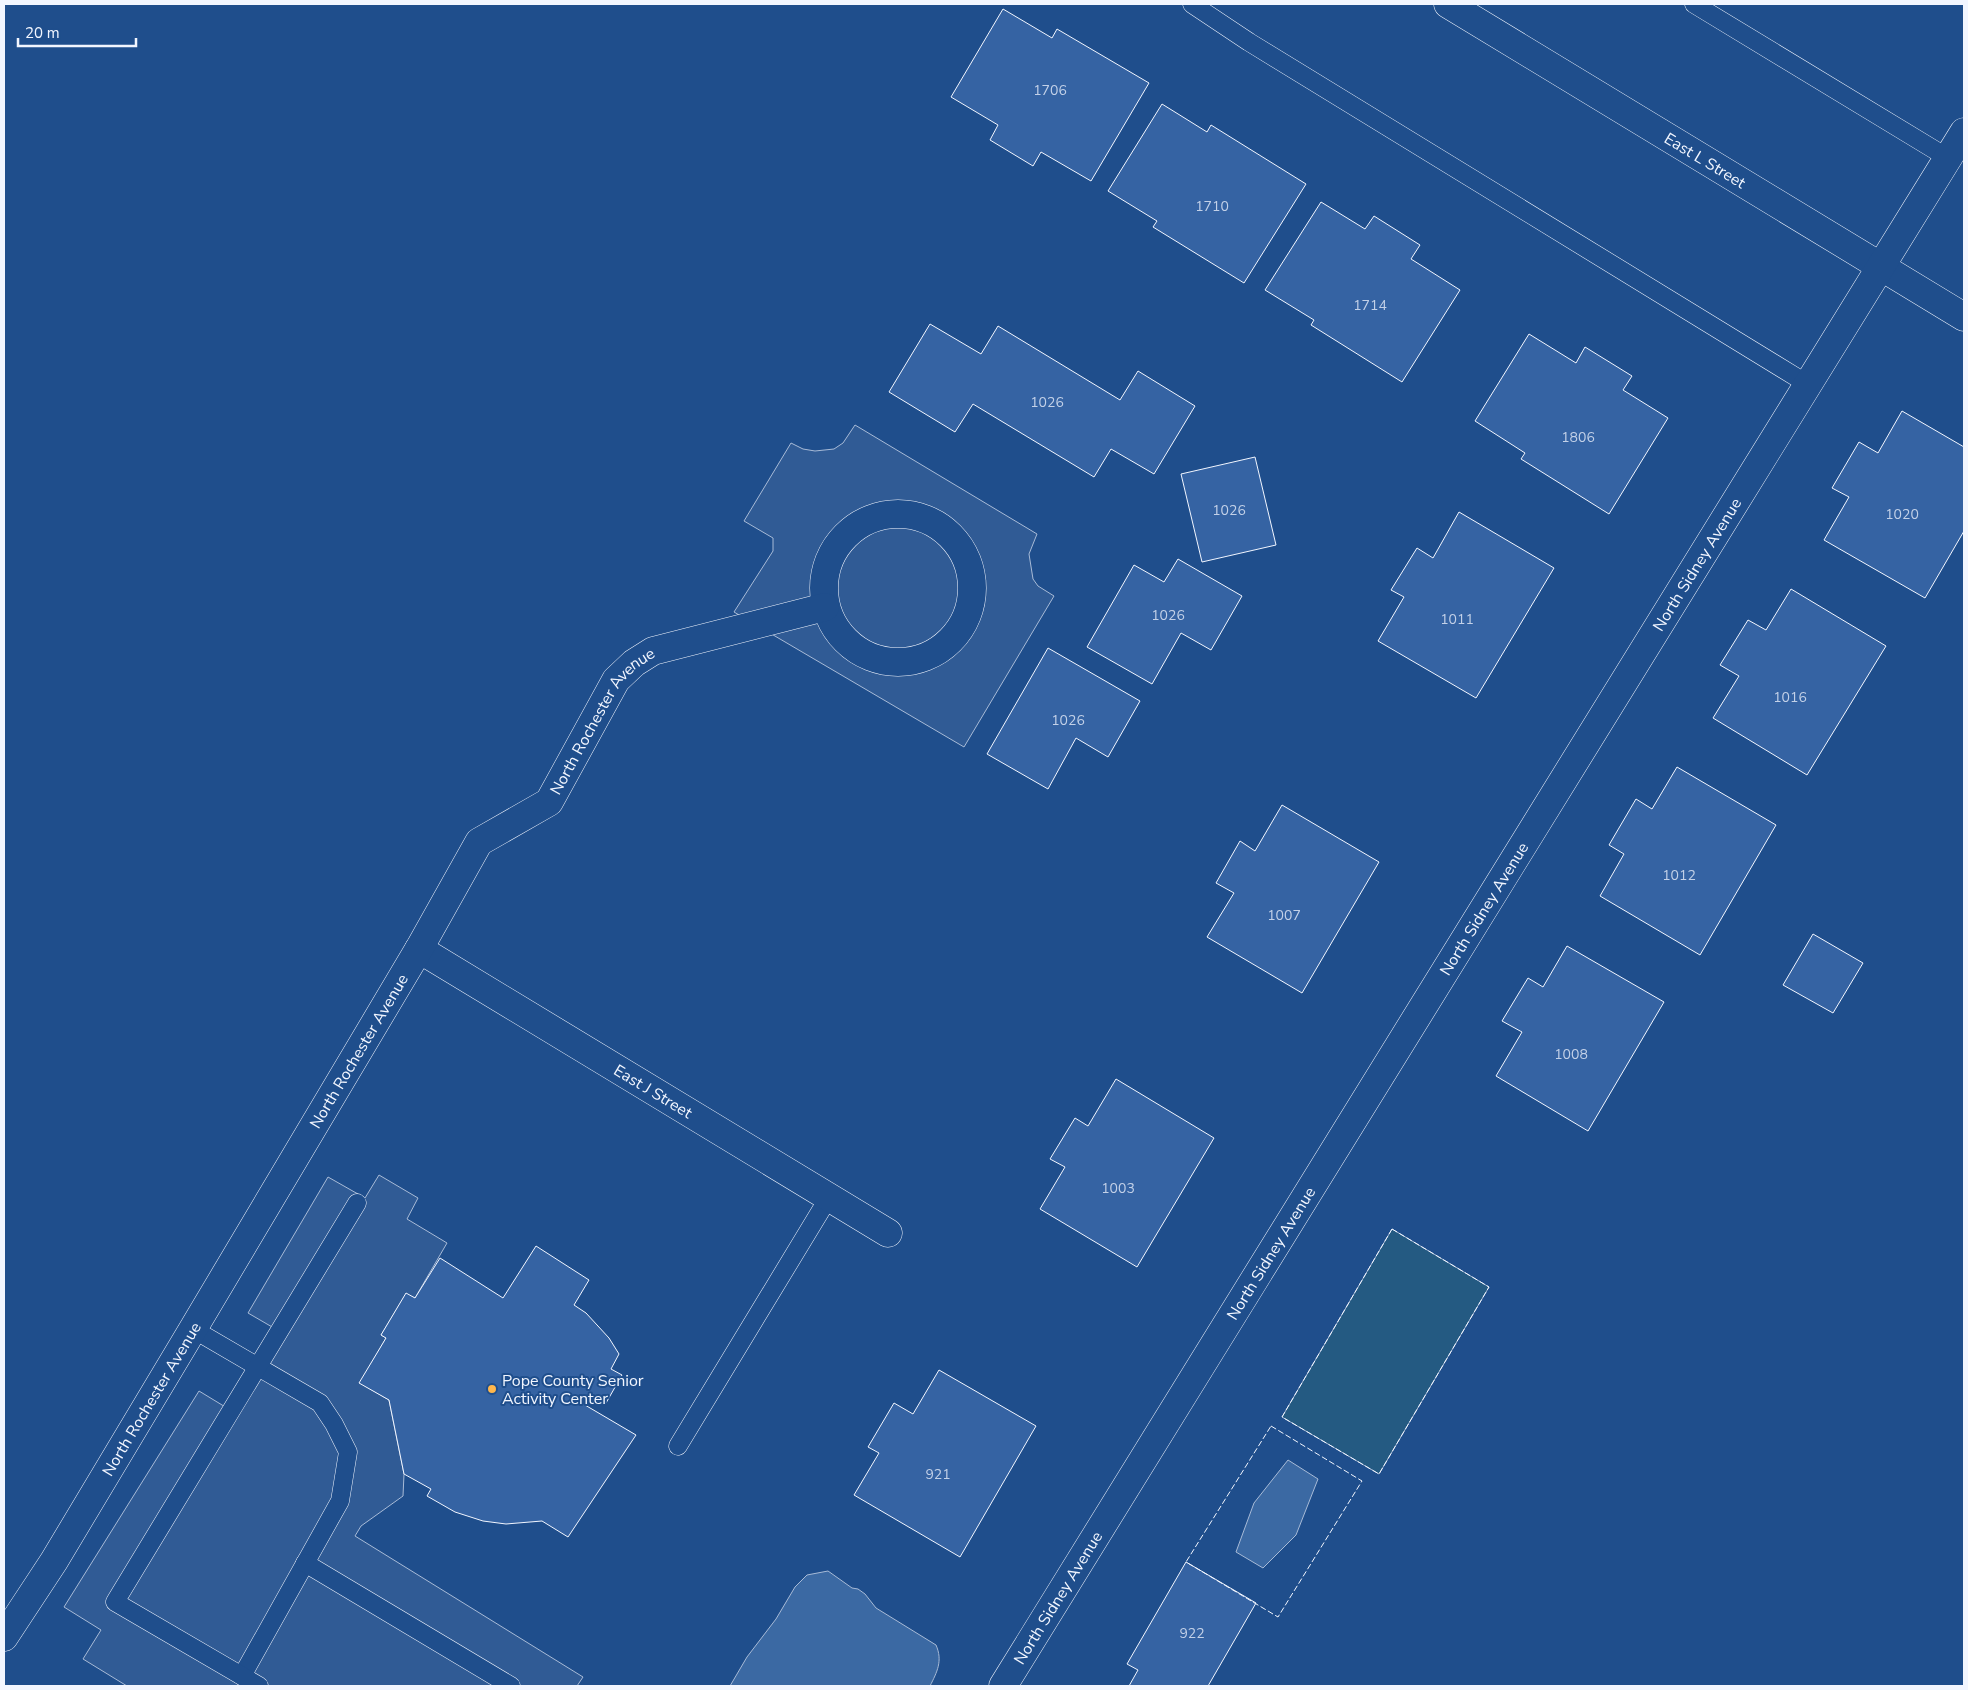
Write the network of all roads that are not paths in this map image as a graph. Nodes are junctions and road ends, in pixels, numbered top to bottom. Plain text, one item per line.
1 (1192, 4) edge
2 (1448, 4) edge
3 (1694, 4) edge
4 (1964, 132) edge
5 (1948, 158) junction
6 (1882, 266) junction
7 (1964, 316) edge
8 (1809, 385) junction
9 (825, 607) junction
10 (419, 949) junction
11 (829, 1196) junction
12 (357, 1203) dead end
13 (888, 1233) dead end
14 (193, 1329) junction
15 (258, 1367) junction
16 (678, 1446) dead end
17 (305, 1562) junction
18 (4, 1637) edge
19 (242, 1676) junction
20 (259, 1686) edge
21 (511, 1686) edge
22 (1003, 1686) edge

1 - 8 lane
2 - 6 street, East L Street
3 - 5 lane
4 - 5 street, North Sidney Avenue
5 - 6 street, North Sidney Avenue
6 - 7 street, East L Street
6 - 8 street, North Sidney Avenue
8 - 22 street, North Sidney Avenue
9 - 9 street
9 - 10 street, North Rochester Avenue
10 - 11 street, East J Street
10 - 14 street, North Rochester Avenue
11 - 13 street, East J Street
11 - 16 lane
12 - 15 lane
14 - 15 lane
14 - 18 street, North Rochester Avenue
15 - 17 lane
15 - 19 lane
17 - 19 lane
17 - 21 lane
19 - 20 lane

